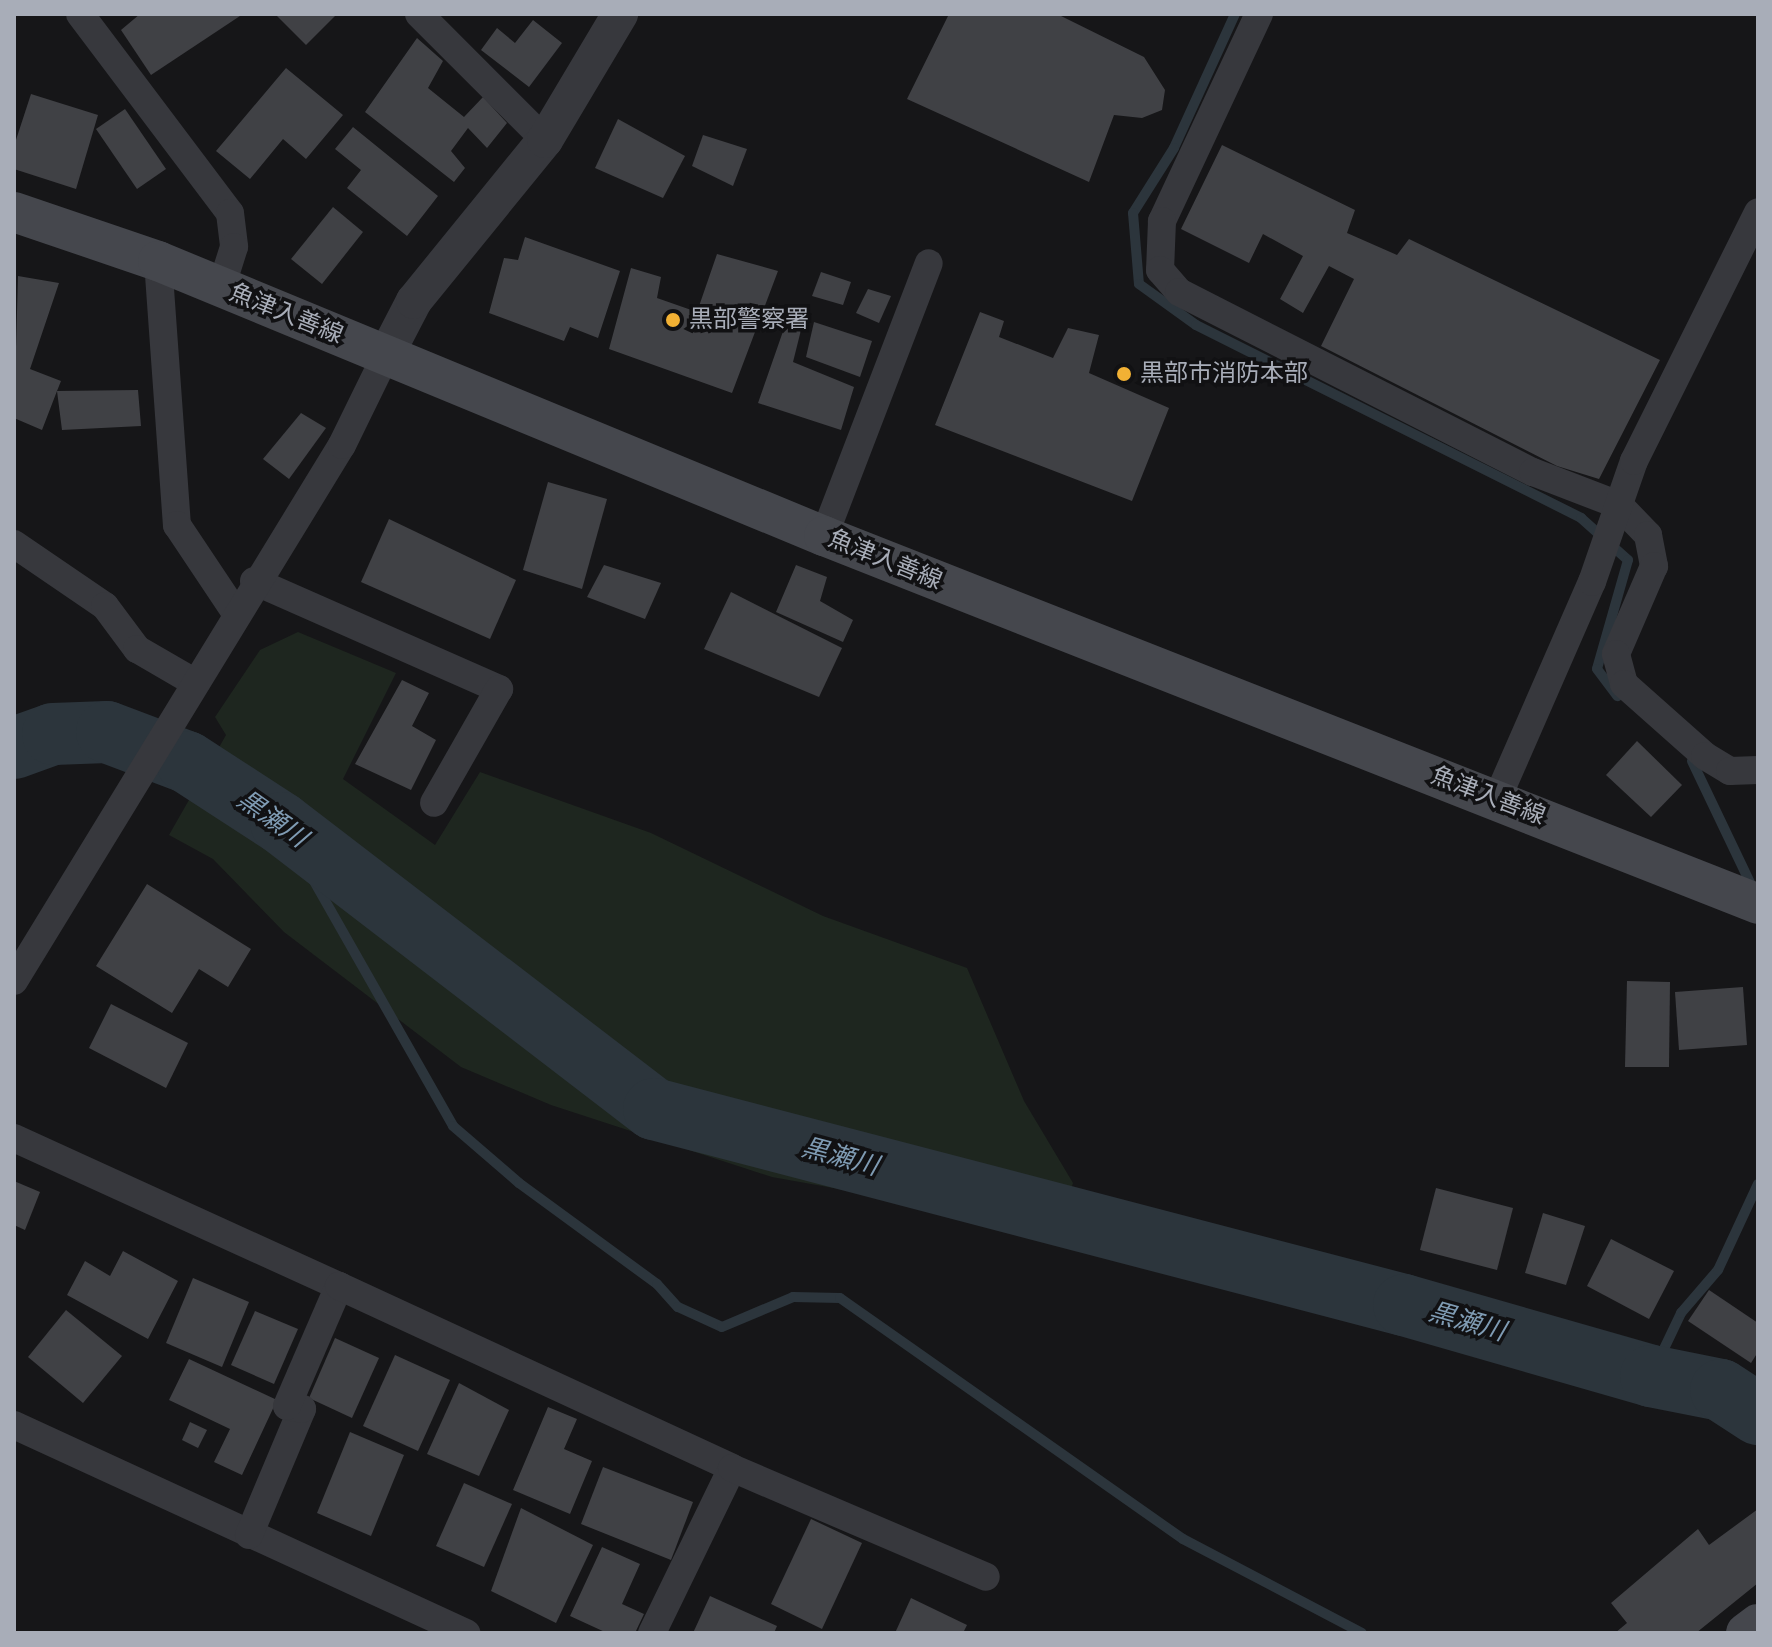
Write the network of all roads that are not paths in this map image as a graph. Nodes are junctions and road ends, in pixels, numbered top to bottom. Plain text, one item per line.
1 (80, 14) edge
2 (419, 14) edge
3 (620, 14) edge
4 (1259, 14) edge
5 (545, 140) junction
6 (14, 212) edge
7 (1758, 212) edge
8 (158, 261) junction
9 (929, 263) dead end
10 (221, 288) junction
11 (386, 355) junction
12 (1619, 505) junction
13 (824, 536) junction
14 (14, 544) edge
15 (254, 581) junction
16 (235, 612) junction
17 (194, 682) junction
18 (1758, 770) edge
19 (1497, 799) junction
20 (434, 803) dead end
21 (1758, 904) edge
22 (14, 981) edge
23 (14, 1138) edge
24 (339, 1286) junction
25 (14, 1425) edge
26 (732, 1468) junction
27 (249, 1535) junction
28 (986, 1577) dead end
29 (1758, 1624) edge
30 (467, 1633) edge
31 (652, 1633) edge
32 (1746, 1633) edge

1 - 10 street
2 - 5 street
3 - 5 street
4 - 12 street
5 - 11 street
6 - 8 main road, 魚津入善線
7 - 12 street
8 - 10 main road, 魚津入善線
8 - 16 street
9 - 13 street
10 - 11 main road, 魚津入善線
11 - 13 main road, 魚津入善線
11 - 15 street
12 - 18 street
12 - 19 street
13 - 19 main road, 魚津入善線
14 - 17 street
15 - 16 street
15 - 20 street
16 - 17 street
17 - 22 street
19 - 21 main road, 魚津入善線
23 - 24 street
24 - 26 street
24 - 27 street
25 - 27 street
26 - 28 street
26 - 31 street
27 - 30 street
29 - 32 main road

